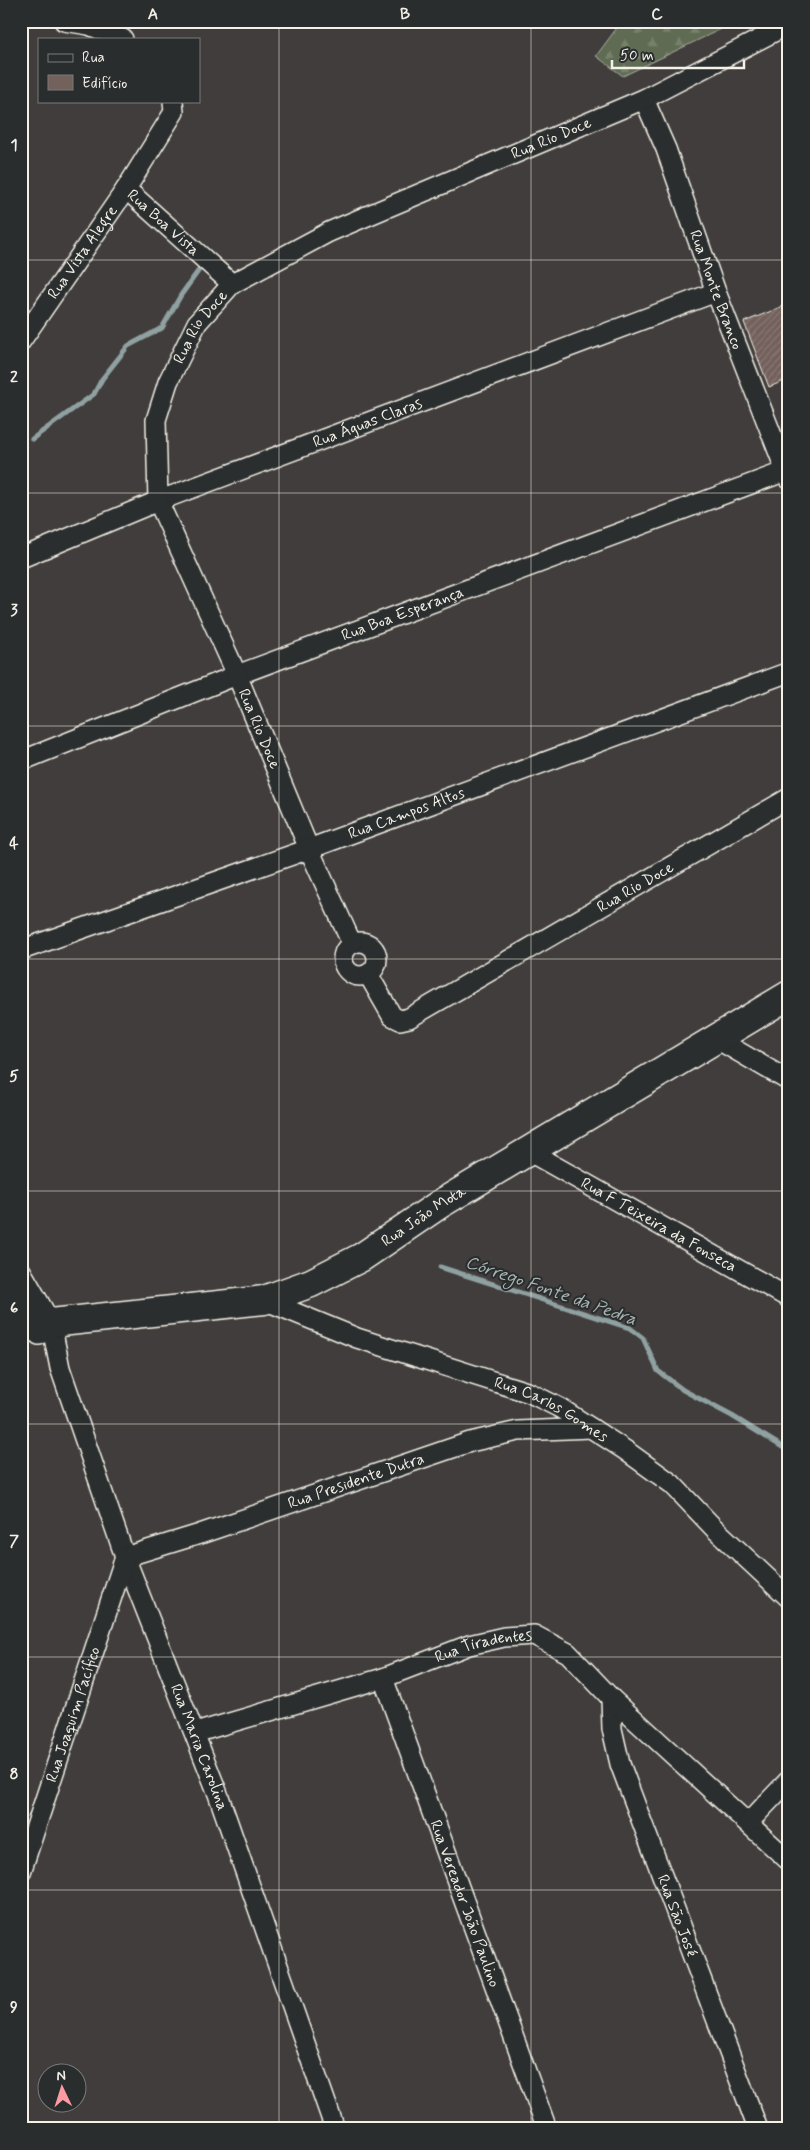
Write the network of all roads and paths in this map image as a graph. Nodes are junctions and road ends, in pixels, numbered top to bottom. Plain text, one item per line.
1 (64, 21) edge
2 (789, 24) edge
3 (121, 38) edge
4 (644, 99) junction
5 (172, 102) edge
6 (126, 189) junction
7 (232, 284) junction
8 (716, 292) junction
9 (21, 341) edge
10 (787, 475) edge
11 (158, 501) junction
12 (21, 558) edge
13 (789, 672) edge
14 (237, 676) junction
15 (21, 761) edge
16 (789, 798) edge
17 (309, 849) junction
18 (21, 950) edge
19 (789, 995) edge
20 (715, 1038) junction
21 (789, 1081) edge
22 (528, 1151) junction
23 (21, 1271) edge
24 (789, 1298) edge
25 (264, 1300) junction
26 (32, 1321) edge
27 (591, 1428) junction
28 (125, 1557) junction
29 (789, 1598) edge
30 (383, 1678) junction
31 (611, 1698) junction
32 (195, 1733) junction
33 (789, 1780) edge
34 (749, 1822) junction
35 (789, 1861) edge
36 (21, 1872) edge
37 (335, 2129) edge
38 (547, 2129) edge
39 (758, 2129) edge

1 - 3 street
2 - 4 street, Rua Rio Doce
4 - 7 street, Rua Rio Doce
4 - 8 street, Rua Monte Branco
5 - 6 street, Rua Boa Vista
6 - 7 street, Rua Boa Vista
6 - 9 street, Rua Vista Alegre
7 - 11 street, Rua Rio Doce
8 - 10 street, Rua Monte Branco
8 - 11 street, Rua Águas Claras
10 - 14 street, Rua Boa Esperança
11 - 12 street, Rua Águas Claras
11 - 14 street, Rua Rio Doce
13 - 17 street, Rua Campos Altos
14 - 15 street, Rua Boa Esperança
14 - 17 street, Rua Rio Doce
16 - 17 street, Rua Rio Doce
17 - 18 street, Rua Campos Altos
19 - 20 main road, Rua João Mota
20 - 21 street
20 - 22 main road, Rua João Mota
22 - 24 street, Rua F Teixeira da Fonseca
22 - 25 main road, Rua João Mota
23 - 26 street, Rua Maria Carolina
25 - 26 main road, Rua João Mota
25 - 27 street, Rua Carlos Gomes
26 - 28 street, Rua Maria Carolina
27 - 28 street, Rua Presidente Dutra
27 - 29 street, Rua Carlos Gomes
28 - 32 street, Rua Maria Carolina
28 - 36 street, Rua Joaquim Pacífico
30 - 31 street, Rua Tiradentes
30 - 32 street, Rua Tiradentes
30 - 38 street, Rua Vereador João Paulino
31 - 34 street, Rua Tiradentes
31 - 39 street, Rua São José
32 - 37 street, Rua Maria Carolina
33 - 34 street
34 - 35 street, Rua Tiradentes

